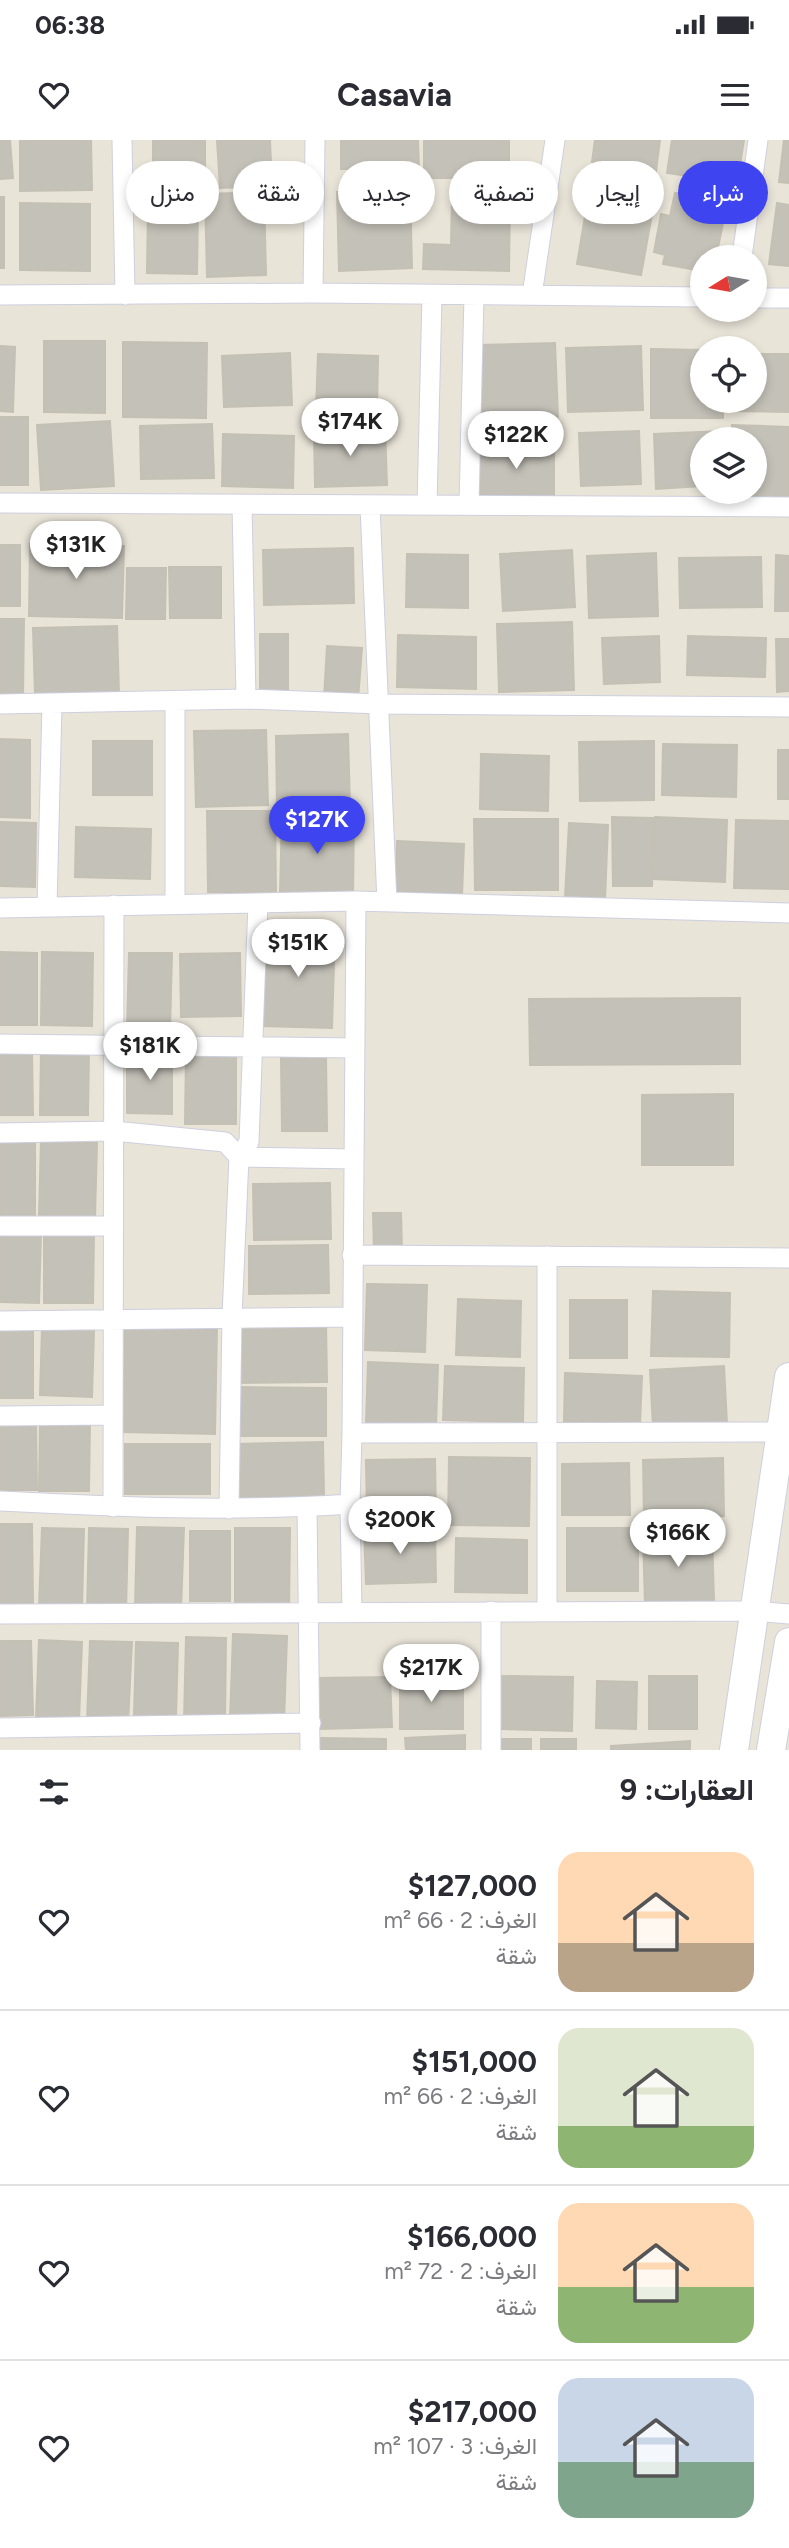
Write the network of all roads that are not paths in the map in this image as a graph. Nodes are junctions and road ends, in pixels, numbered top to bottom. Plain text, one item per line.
1 (121, 140) edge
2 (315, 140) edge
3 (555, 140) edge
4 (758, 140) edge
5 (744, 245) edge
6 (313, 293) junction
7 (0, 295) edge
8 (125, 295) junction
9 (432, 295) junction
10 (474, 295) junction
11 (531, 295) junction
12 (690, 297) edge
13 (767, 298) edge
14 (789, 299) edge
15 (0, 503) edge
16 (242, 505) junction
17 (427, 505) junction
18 (469, 505) junction
19 (370, 506) junction
20 (789, 507) edge
21 (246, 699) junction
22 (175, 701) junction
23 (0, 704) edge
24 (52, 704) junction
25 (380, 704) junction
26 (789, 708) edge
27 (356, 901) junction
28 (387, 902) junction
29 (175, 903) junction
30 (258, 904) junction
31 (114, 905) junction
32 (47, 907) junction
33 (0, 908) edge
34 (789, 913) edge
35 (0, 1044) edge
36 (113, 1046) junction
37 (251, 1047) junction
38 (355, 1048) junction
39 (114, 1130) junction
40 (0, 1133) edge
41 (239, 1157) junction
42 (354, 1159) junction
43 (0, 1226) edge
44 (112, 1226) junction
45 (352, 1255) junction
46 (547, 1256) junction
47 (789, 1258) edge
48 (232, 1317) junction
49 (352, 1317) junction
50 (113, 1320) junction
51 (0, 1321) edge
52 (789, 1377) edge
53 (113, 1415) junction
54 (0, 1416) edge
55 (782, 1432) junction
56 (352, 1433) junction
57 (548, 1433) junction
58 (0, 1501) edge
59 (350, 1504) junction
60 (113, 1507) junction
61 (307, 1507) junction
62 (229, 1509) junction
63 (491, 1611) junction
64 (755, 1611) junction
65 (352, 1612) junction
66 (547, 1612) junction
67 (0, 1614) edge
68 (309, 1614) junction
69 (789, 1614) edge
70 (789, 1642) edge
71 (311, 1723) junction
72 (0, 1728) edge
73 (310, 1750) edge
74 (491, 1750) edge
75 (734, 1750) edge
76 (771, 1750) edge

1 - 8 street
2 - 6 street
3 - 11 street
4 - 5 street
6 - 8 street
6 - 9 street
7 - 8 street
9 - 10 street
9 - 17 street
10 - 11 street
10 - 18 street
11 - 12 street
13 - 14 street
15 - 16 street
16 - 19 street
16 - 21 street
17 - 18 street
17 - 19 street
18 - 20 street
19 - 25 street
21 - 22 street
21 - 25 street
22 - 24 street
22 - 29 street
23 - 24 street
24 - 32 street
25 - 26 street
25 - 28 street
27 - 28 street
27 - 30 street
27 - 38 street
28 - 34 street
29 - 30 street
29 - 31 street
30 - 37 street
31 - 32 street
31 - 36 street
32 - 33 street
35 - 36 street
36 - 37 street
36 - 39 street
37 - 38 street
37 - 41 street
38 - 42 street
39 - 40 street
39 - 41 street
39 - 44 street
41 - 42 street
41 - 48 street
42 - 45 street
43 - 44 street
44 - 50 street
45 - 46 street
45 - 49 street
46 - 47 street
46 - 57 street
48 - 49 street
48 - 50 street
48 - 62 street
49 - 56 street
50 - 51 street
50 - 53 street
52 - 55 main road
53 - 54 street
53 - 60 street
55 - 57 street
55 - 64 main road
56 - 57 street
56 - 59 street
57 - 66 street
58 - 60 street
59 - 61 street
59 - 65 street
60 - 62 street
61 - 62 street
61 - 68 street
63 - 65 street
63 - 66 street
63 - 74 street
64 - 66 street
64 - 69 street
64 - 75 main road
65 - 68 street
67 - 68 street
68 - 71 street
70 - 76 main road
71 - 72 street
71 - 73 street

